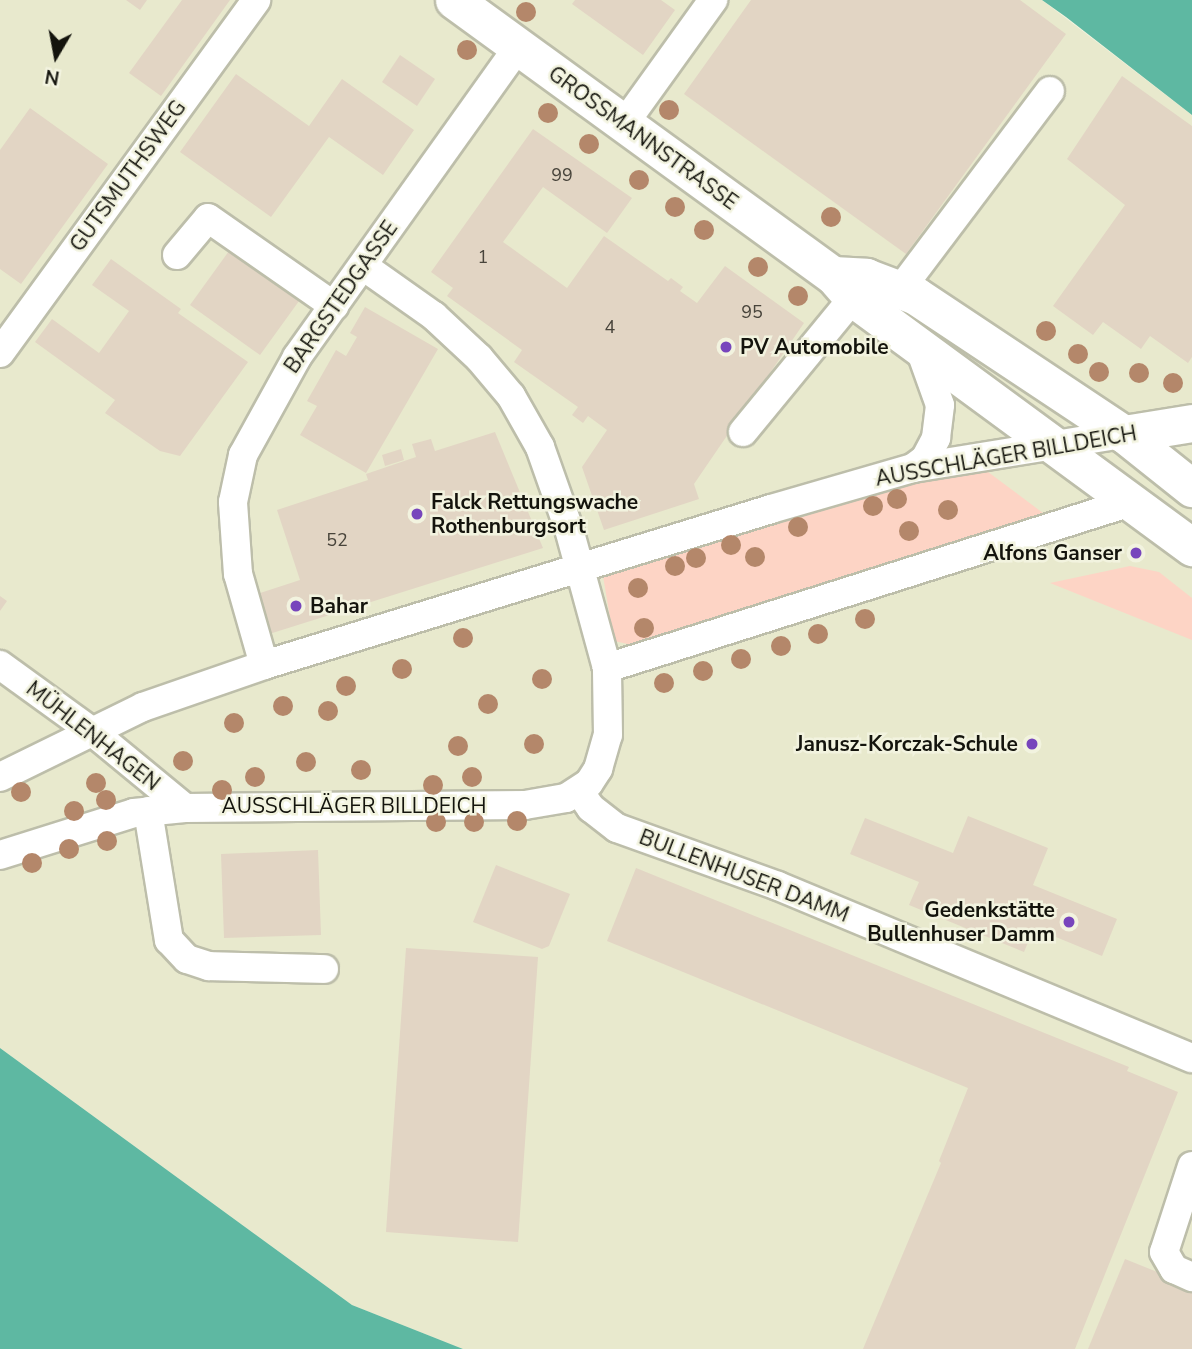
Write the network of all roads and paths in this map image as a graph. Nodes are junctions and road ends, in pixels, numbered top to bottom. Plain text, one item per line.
1 (256, 0) edge
2 (454, 0) edge
3 (713, 0) edge
4 (518, 47) junction
5 (1050, 91) dead end
6 (624, 124) junction
7 (177, 256) dead end
8 (363, 266) junction
9 (843, 286) junction
10 (900, 290) junction
11 (334, 306) junction
12 (920, 349) junction
13 (0, 353) edge
14 (1192, 423) edge
15 (743, 432) dead end
16 (1125, 434) junction
17 (1057, 446) junction
18 (913, 468) junction
19 (1190, 484) edge
20 (1131, 502) junction
21 (1192, 547) edge
22 (581, 568) junction
23 (0, 665) edge
24 (264, 665) junction
25 (607, 668) junction
26 (94, 733) junction
27 (0, 777) edge
28 (579, 792) junction
29 (186, 808) junction
30 (148, 811) junction
31 (0, 855) edge
32 (324, 969) dead end
33 (1192, 1058) edge
34 (1192, 1166) edge
35 (1192, 1277) edge

1 - 13 street, GUTSMUTHSWEG
2 - 4 main road, GROSSMANNSTRASSE
3 - 6 street
4 - 6 main road, GROSSMANNSTRASSE
4 - 8 street, BARGSTEDGASSE
5 - 10 street
6 - 9 main road, GROSSMANNSTRASSE
7 - 11 street
8 - 11 street, BARGSTEDGASSE
8 - 22 street
9 - 10 main road
9 - 12 main road, GROSSMANNSTRASSE
9 - 15 street
10 - 16 main road
11 - 24 street, BARGSTEDGASSE
12 - 17 main road, GROSSMANNSTRASSE
12 - 18 street
14 - 16 main road, AUSSCHLÄGER BILLDEICH
16 - 17 street, AUSSCHLÄGER BILLDEICH
16 - 19 main road
17 - 18 street, AUSSCHLÄGER BILLDEICH
17 - 20 main road, GROSSMANNSTRASSE
18 - 22 street, AUSSCHLÄGER BILLDEICH
19 - 20 main road
20 - 21 main road, GROSSMANNSTRASSE
20 - 25 street
22 - 24 street, AUSSCHLÄGER BILLDEICH
22 - 25 street
23 - 26 street, MÜHLENHAGEN
24 - 26 street, AUSSCHLÄGER BILLDEICH
25 - 28 street
26 - 27 street, AUSSCHLÄGER BILLDEICH
26 - 29 street, MÜHLENHAGEN
28 - 29 street, AUSSCHLÄGER BILLDEICH
28 - 33 street, BULLENHUSER DAMM
29 - 30 street, AUSSCHLÄGER BILLDEICH
30 - 31 street, AUSSCHLÄGER BILLDEICH
30 - 32 street
34 - 35 street

